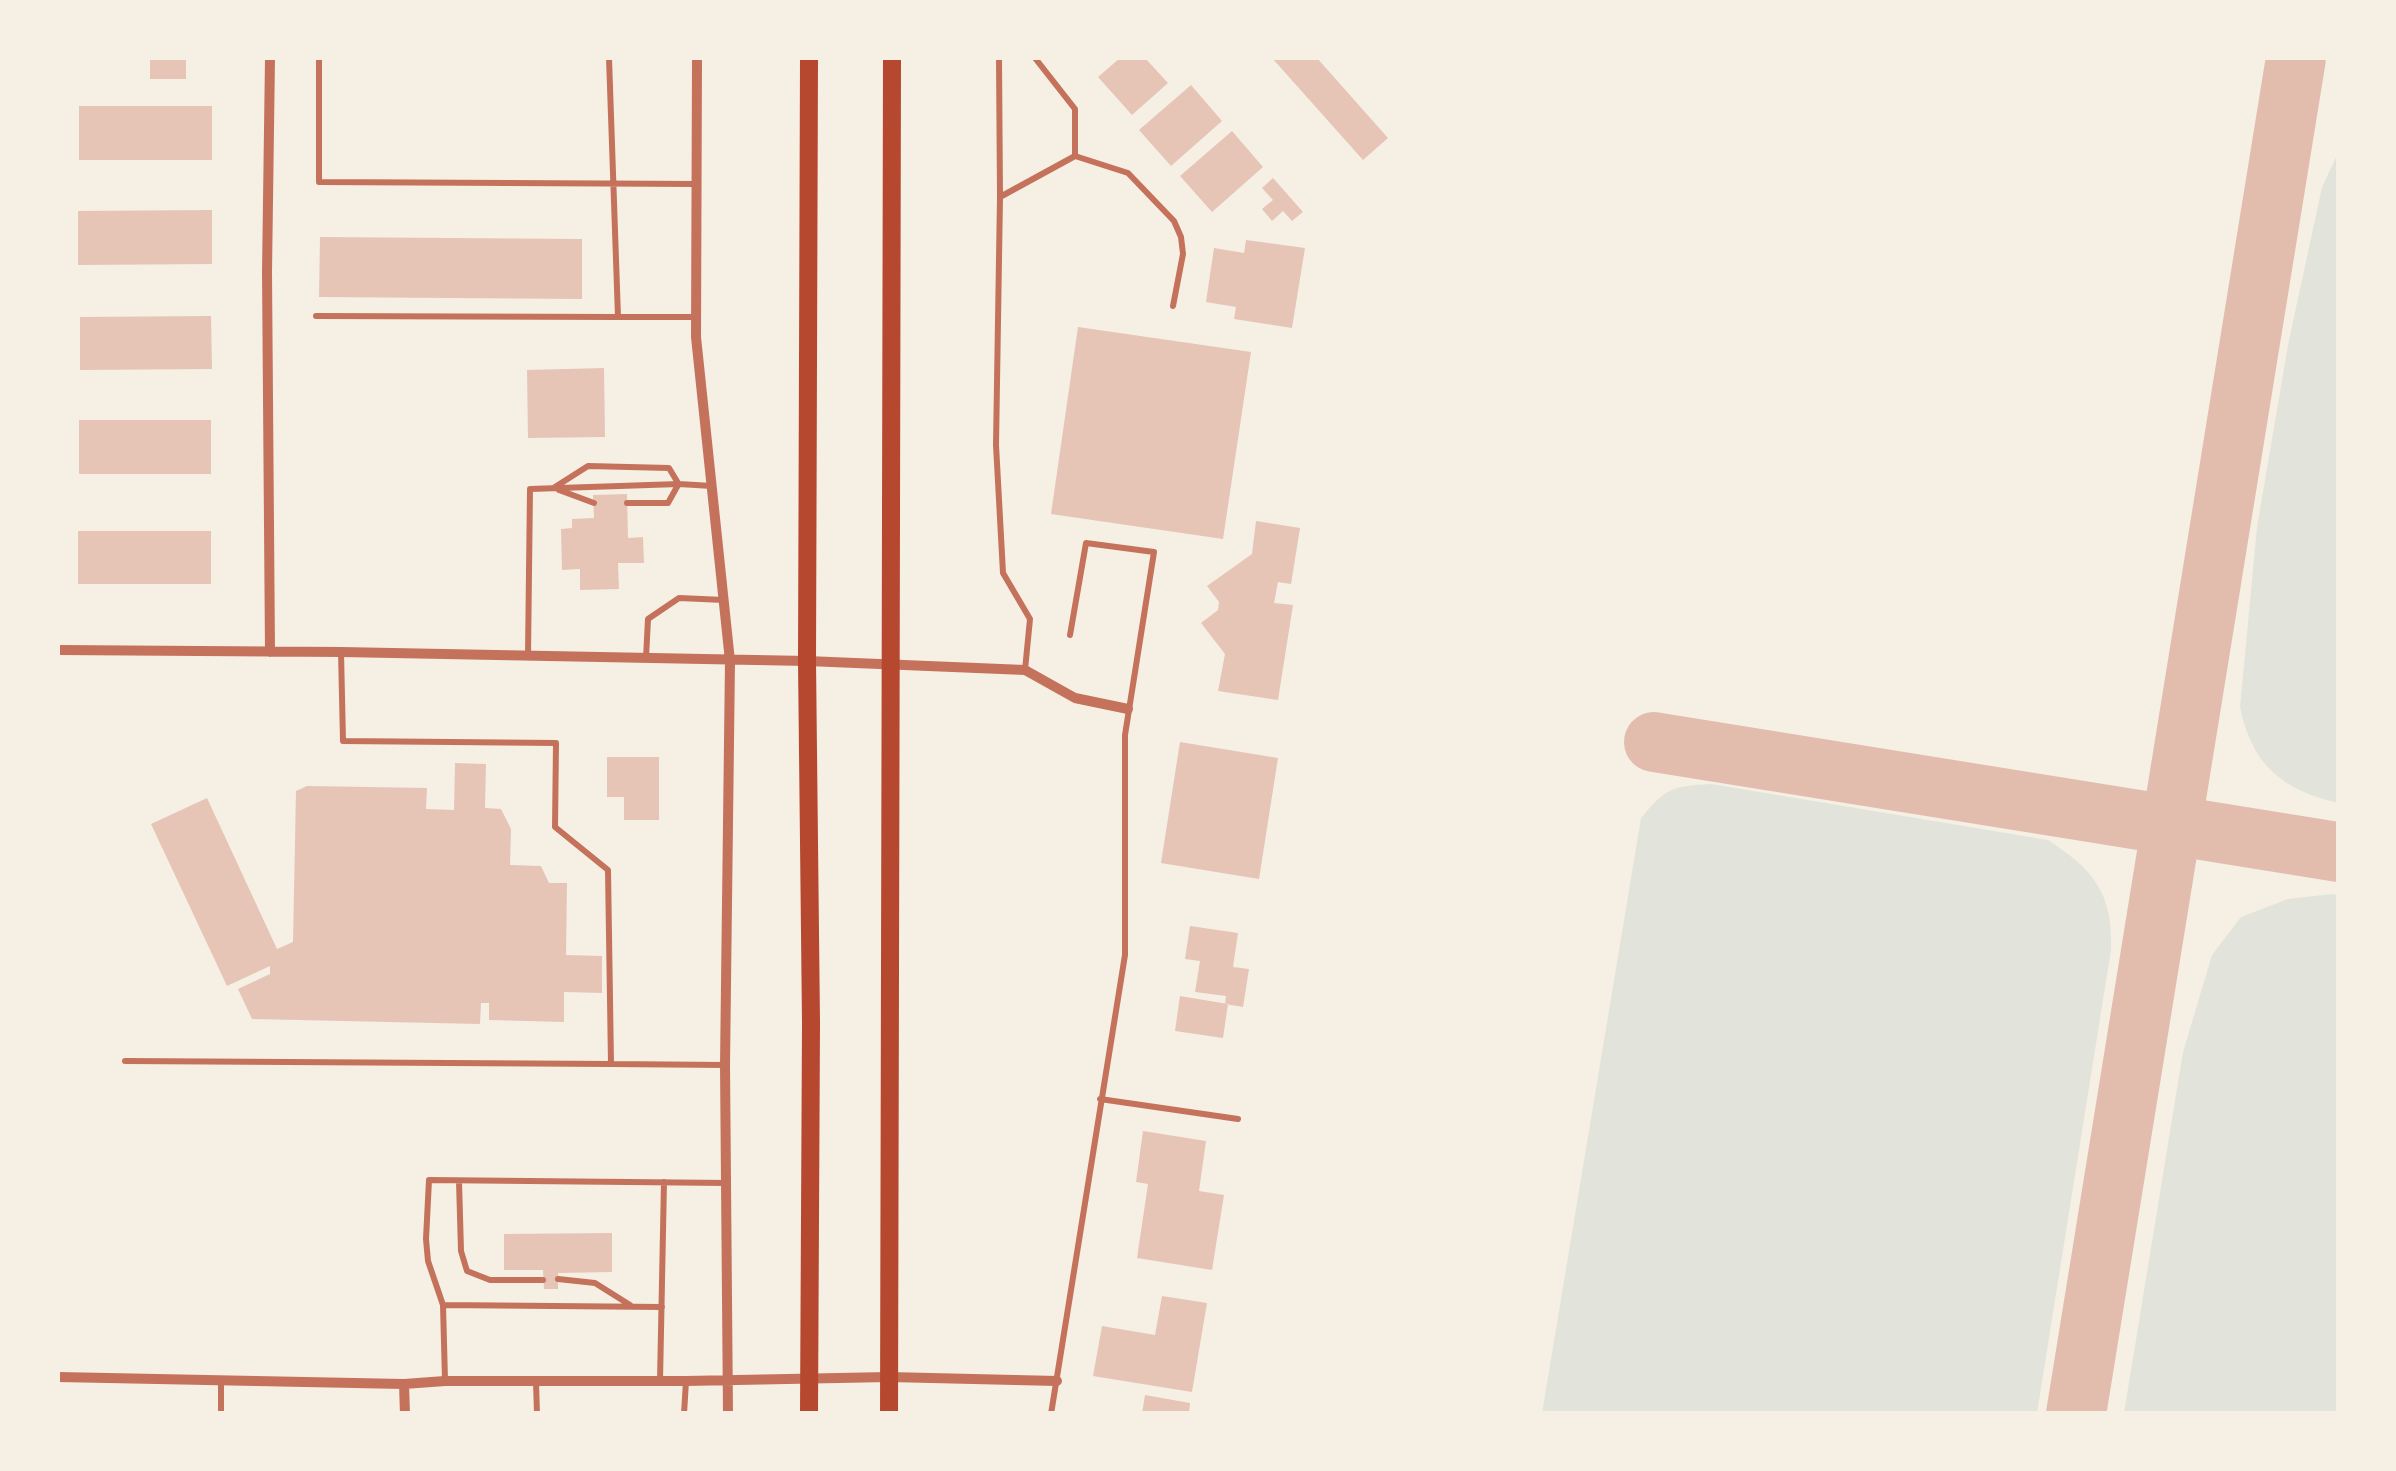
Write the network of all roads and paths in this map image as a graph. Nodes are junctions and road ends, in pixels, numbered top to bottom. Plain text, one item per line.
1 (270, 58) edge
2 (319, 58) edge
3 (608, 58) edge
4 (697, 58) edge
5 (809, 58) edge
6 (892, 58) edge
7 (999, 58) edge
8 (1035, 58) edge
9 (1075, 156) junction
10 (613, 184) junction
11 (698, 184) junction
12 (1000, 197) junction
13 (1172, 306) dead end
14 (316, 316) dead end
15 (618, 317) junction
16 (696, 317) junction
17 (679, 484) junction
18 (712, 486) junction
19 (553, 488) junction
20 (594, 503) dead end
21 (627, 503) dead end
22 (724, 600) junction
23 (1070, 635) dead end
24 (58, 650) edge
25 (270, 652) junction
26 (341, 652) junction
27 (528, 657) junction
28 (646, 659) junction
29 (730, 661) junction
30 (807, 661) junction
31 (891, 664) junction
32 (1026, 670) junction
33 (1128, 708) junction
34 (125, 1062) dead end
35 (611, 1064) junction
36 (725, 1065) junction
37 (1100, 1099) junction
38 (1238, 1119) dead end
39 (459, 1181) junction
40 (664, 1182) junction
41 (727, 1182) junction
42 (558, 1279) dead end
43 (544, 1280) dead end
44 (443, 1305) junction
45 (632, 1307) junction
46 (662, 1307) junction
47 (58, 1377) edge
48 (807, 1378) junction
49 (889, 1378) junction
50 (221, 1380) junction
51 (444, 1381) junction
52 (536, 1381) junction
53 (660, 1381) junction
54 (727, 1381) junction
55 (1056, 1381) junction
56 (686, 1382) junction
57 (404, 1384) junction
58 (221, 1414) edge
59 (405, 1414) edge
60 (537, 1414) edge
61 (684, 1414) edge
62 (728, 1414) edge
63 (809, 1414) edge
64 (889, 1414) edge
65 (1051, 1414) edge

1 - 25 street
2 - 10 lane
3 - 10 lane
4 - 11 street
5 - 30 main road
6 - 31 main road
7 - 12 lane
8 - 9 lane
9 - 12 lane
9 - 13 lane
10 - 11 lane
10 - 15 lane
11 - 16 street
12 - 32 lane
14 - 15 lane
15 - 16 lane
16 - 18 street
17 - 18 lane
17 - 19 lane
17 - 19 lane
17 - 21 lane
18 - 22 street
19 - 20 lane
19 - 27 lane
22 - 28 lane
22 - 29 street
23 - 33 lane
24 - 25 street
25 - 26 street
26 - 27 street
26 - 35 lane
27 - 28 street
28 - 29 street
29 - 30 street
29 - 36 street
30 - 31 street
30 - 48 main road
31 - 32 street
31 - 49 main road
32 - 33 street
33 - 37 lane
34 - 35 lane
35 - 36 lane
36 - 41 street
37 - 38 lane
37 - 55 lane
39 - 40 lane
39 - 43 lane
39 - 44 lane
40 - 41 lane
40 - 46 lane
41 - 54 street
42 - 45 lane
44 - 45 lane
44 - 51 lane
45 - 46 lane
46 - 53 lane
47 - 50 street
48 - 49 street
48 - 54 street
48 - 63 main road
49 - 55 street
49 - 64 main road
50 - 57 street
50 - 58 lane
51 - 52 street
51 - 57 street
52 - 53 street
52 - 60 lane
53 - 56 street
54 - 56 street
54 - 62 street
55 - 65 lane
56 - 61 lane
57 - 59 street

